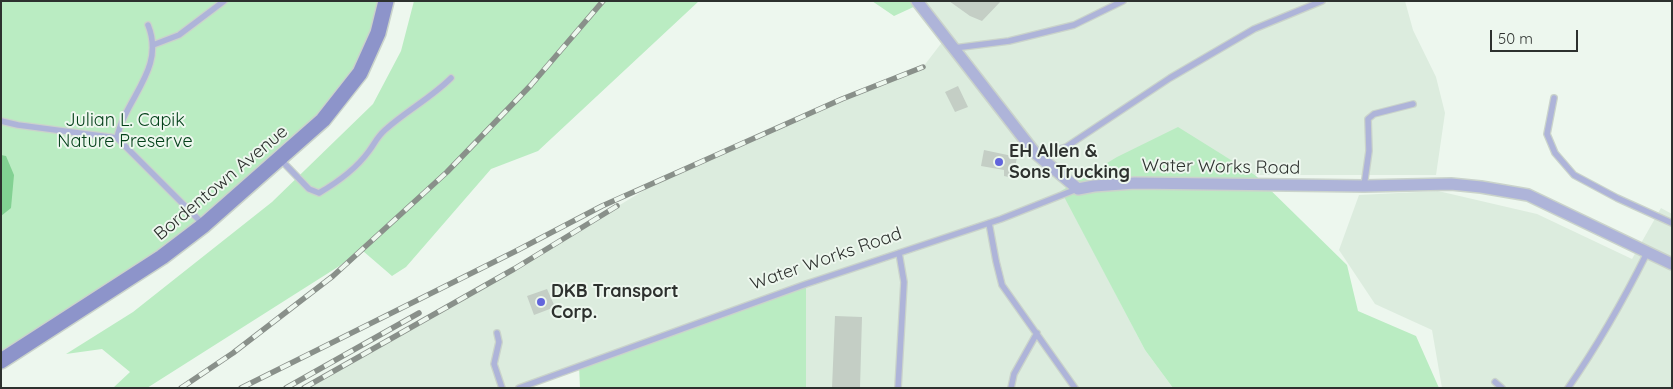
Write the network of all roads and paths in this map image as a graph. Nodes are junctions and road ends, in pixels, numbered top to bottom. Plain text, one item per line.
1 (224, 1) edge
2 (386, 1) edge
3 (917, 1) edge
4 (1124, 1) edge
5 (1322, 1) edge
6 (148, 25) dead end
7 (153, 46) junction
8 (954, 48) junction
9 (451, 78) dead end
10 (1554, 98) dead end
11 (1413, 104) dead end
12 (1, 121) edge
13 (117, 138) junction
14 (1035, 153) junction
15 (280, 158) junction
16 (1364, 186) junction
17 (1078, 189) junction
18 (989, 223) junction
19 (1672, 223) edge
20 (204, 225) junction
21 (899, 253) junction
22 (1647, 253) junction
23 (1672, 264) edge
24 (497, 332) dead end
25 (1037, 333) junction
26 (1, 361) edge
27 (1494, 382) dead end
28 (502, 388) edge
29 (519, 388) edge
30 (898, 388) edge
31 (1011, 388) edge
32 (1075, 388) edge
33 (1502, 388) edge
34 (1568, 388) edge

1 - 7 lane
2 - 15 main road, Bordentown Avenue
3 - 8 street
4 - 8 lane
5 - 14 lane
6 - 7 lane
7 - 13 lane
8 - 14 street
9 - 15 lane
10 - 19 lane
11 - 16 lane
12 - 13 lane
13 - 20 lane
14 - 17 street
15 - 20 main road, Bordentown Avenue
16 - 17 street, Water Works Road
16 - 22 street, Water Works Road
17 - 18 lane, Water Works Road
18 - 21 lane, Water Works Road
18 - 25 lane
20 - 26 main road, Bordentown Avenue
21 - 29 lane, Water Works Road
21 - 30 lane
22 - 23 street, Water Works Road
22 - 34 lane
24 - 28 lane
25 - 31 lane
25 - 32 lane
27 - 33 lane

